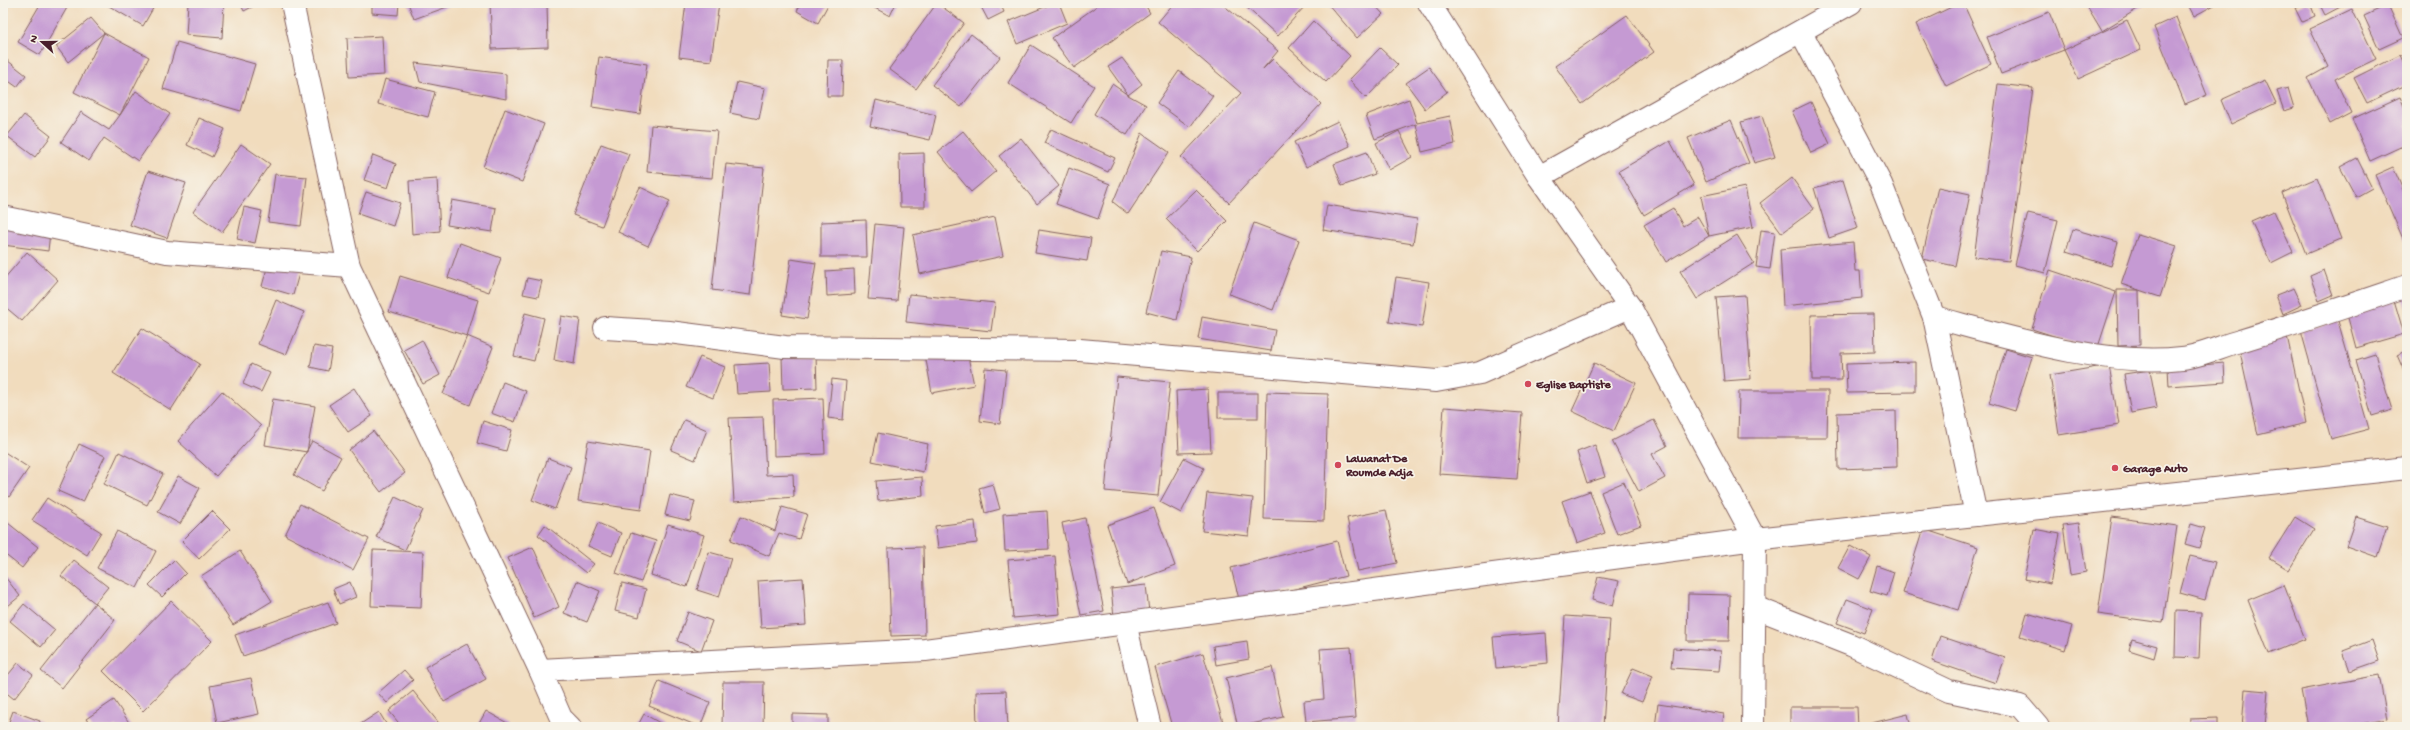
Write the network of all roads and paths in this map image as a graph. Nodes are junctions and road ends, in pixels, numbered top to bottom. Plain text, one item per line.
1 (292, 3) edge
2 (1429, 3) edge
3 (1851, 3) edge
4 (1800, 32) junction
5 (1539, 177) junction
6 (3, 217) edge
7 (349, 266) junction
8 (2407, 286) edge
9 (1630, 307) junction
10 (1934, 317) junction
11 (605, 328) dead end
12 (2407, 468) edge
13 (1976, 515) junction
14 (1755, 539) junction
15 (1754, 607) junction
16 (1125, 623) junction
17 (540, 670) junction
18 (559, 724) edge
19 (1150, 727) edge
20 (1753, 727) edge
21 (2038, 727) edge

1 - 7 street
2 - 5 street
3 - 4 street
4 - 5 street
4 - 10 street
5 - 9 street
6 - 7 street
7 - 17 street
8 - 10 street
9 - 11 street
9 - 14 street
10 - 13 street
12 - 13 street
13 - 14 street
14 - 15 street
14 - 16 street
15 - 20 street
15 - 21 street
16 - 17 street
16 - 19 street
17 - 18 street

